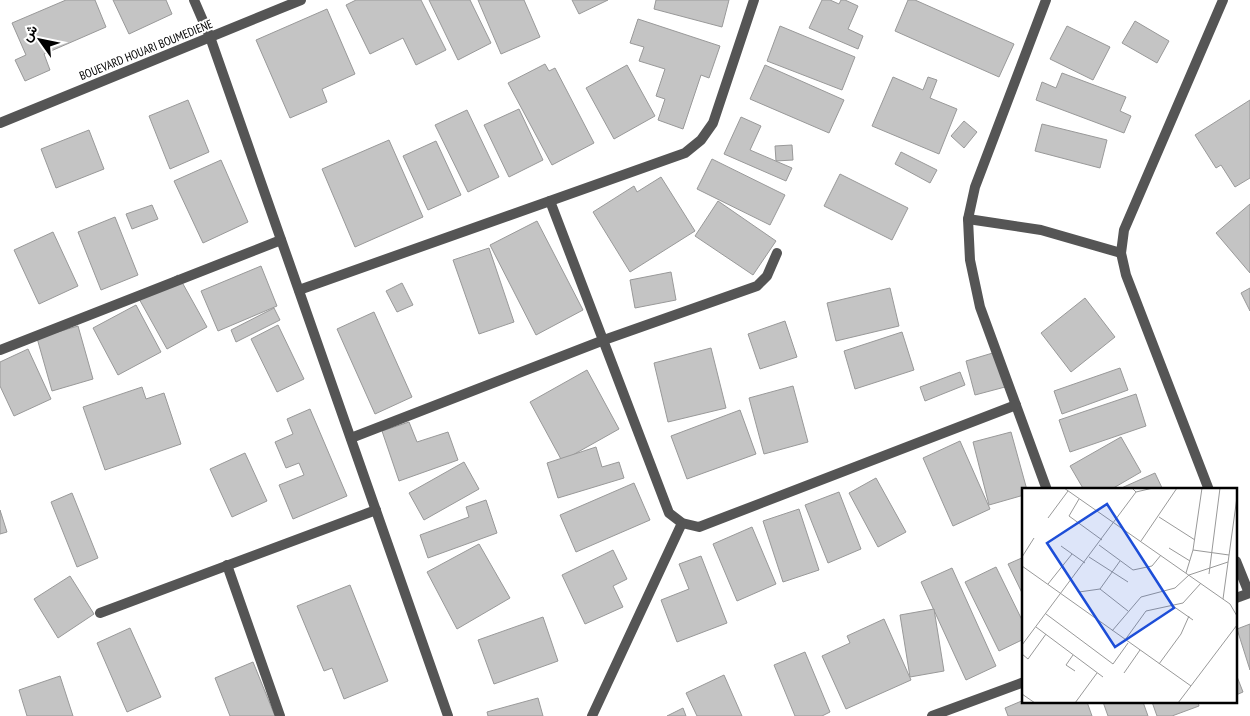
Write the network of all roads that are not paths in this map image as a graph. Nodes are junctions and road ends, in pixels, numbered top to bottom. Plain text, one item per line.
1 (194, 0) edge
2 (301, 0) edge
3 (754, 0) edge
4 (1046, 0) edge
5 (1223, 0) edge
6 (210, 37) junction
7 (0, 123) edge
8 (550, 201) junction
9 (968, 219) junction
10 (281, 240) junction
11 (777, 253) dead end
12 (1121, 253) junction
13 (299, 290) junction
14 (604, 340) junction
15 (0, 350) edge
16 (1016, 406) junction
17 (351, 438) junction
18 (1046, 488) edge
19 (1208, 488) edge
20 (376, 510) junction
21 (682, 523) junction
22 (227, 565) junction
23 (1238, 566) edge
24 (1249, 593) edge
25 (100, 613) dead end
26 (1022, 683) edge
27 (280, 716) edge
28 (448, 716) edge
29 (592, 716) edge
30 (932, 716) edge

1 - 6 street
2 - 6 street, BOUEVARD HOUARI BOUMEDIENE
3 - 8 street
4 - 9 street
5 - 12 street
6 - 7 street, BOUEVARD HOUARI BOUMEDIENE
6 - 10 street
8 - 13 street
8 - 14 street
9 - 12 street
9 - 16 street
10 - 13 street
10 - 15 street
11 - 14 street
12 - 19 street
13 - 17 street
14 - 17 street
14 - 21 street
16 - 18 street
16 - 21 street
17 - 20 street
20 - 22 street
20 - 28 street
21 - 29 street
22 - 25 street
22 - 27 street
23 - 24 street
26 - 30 street

